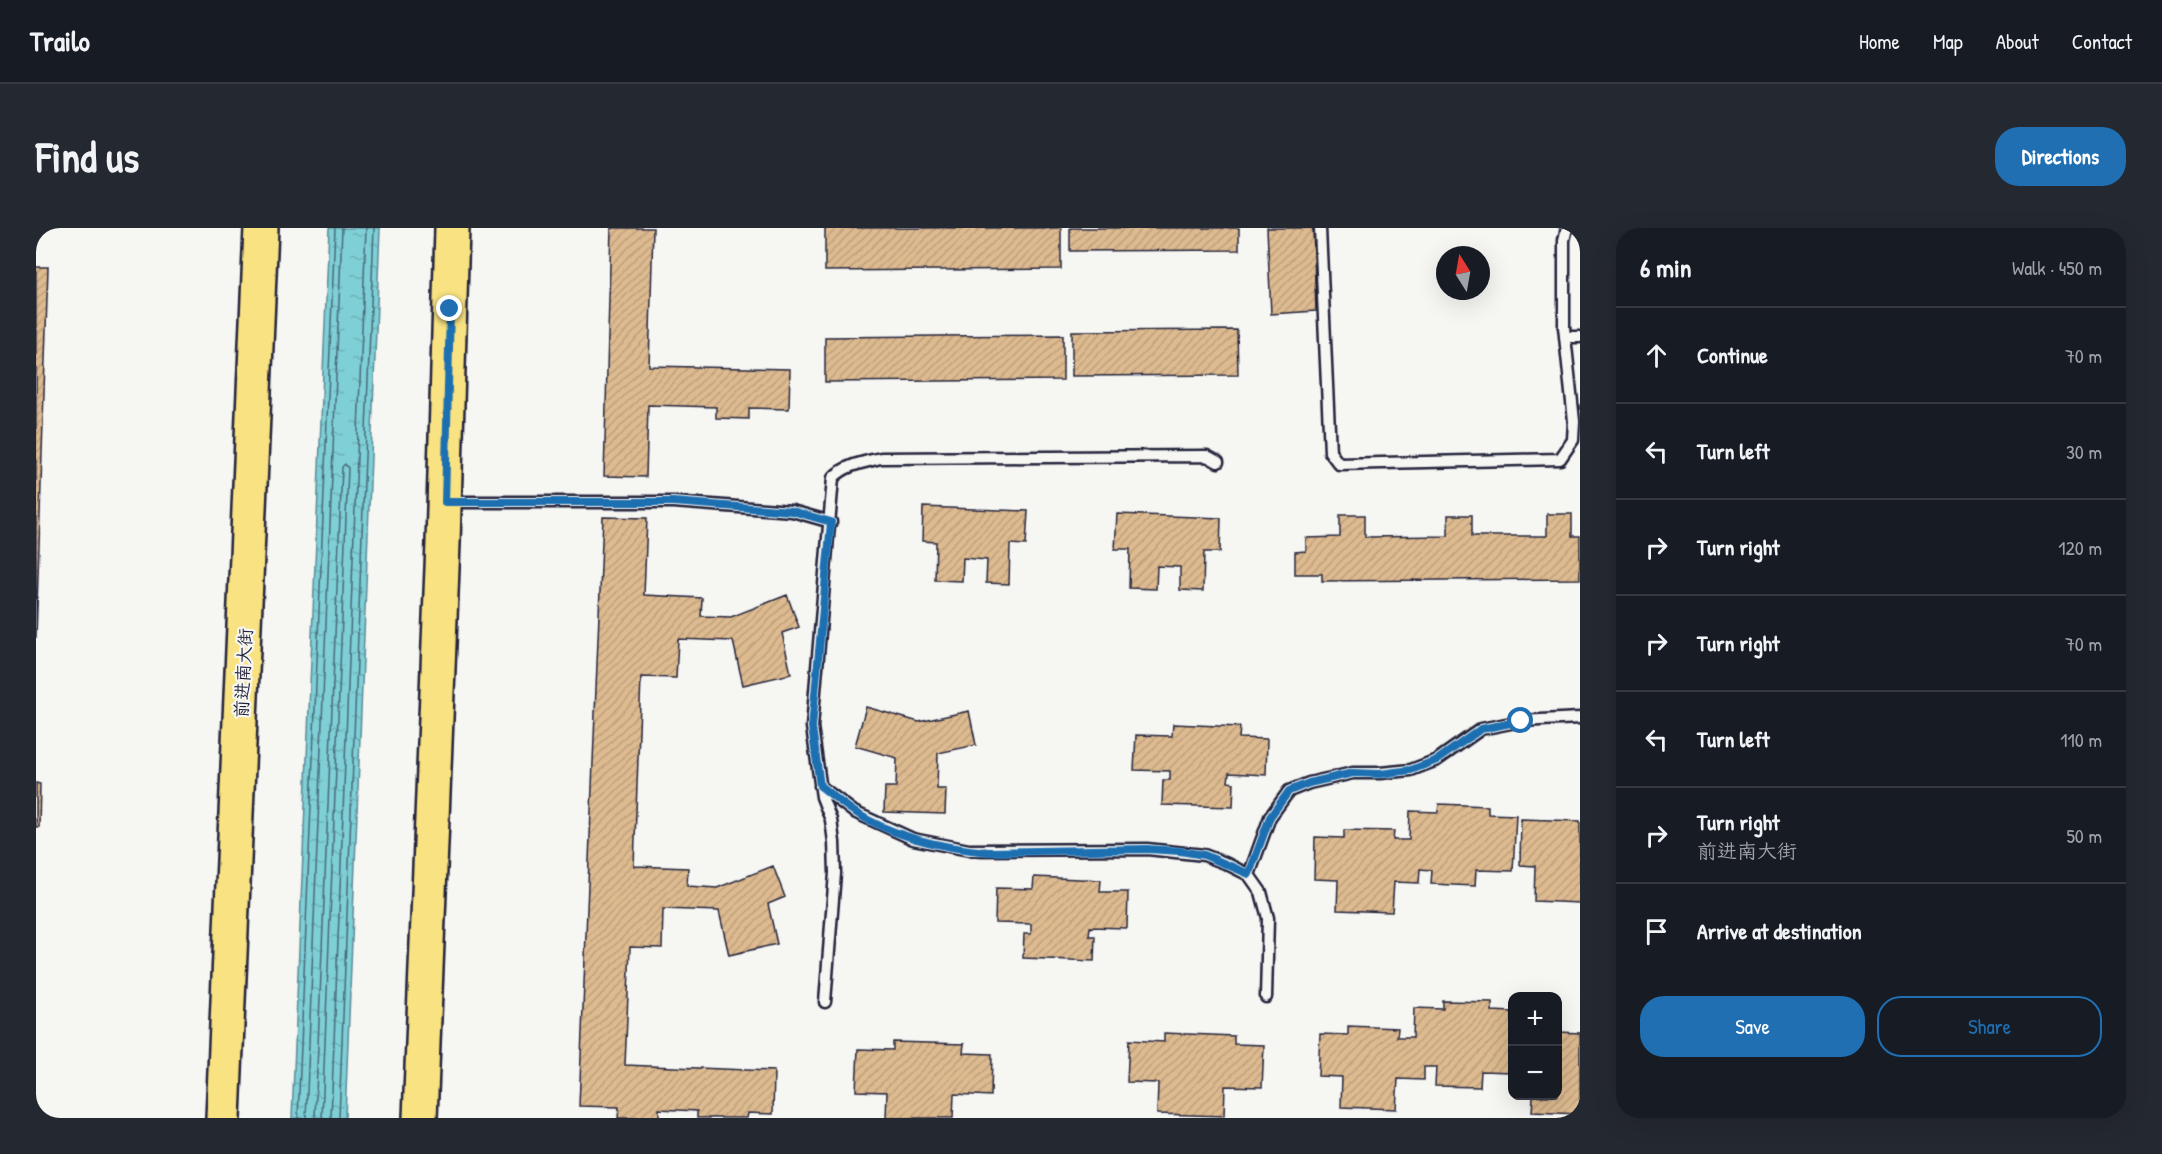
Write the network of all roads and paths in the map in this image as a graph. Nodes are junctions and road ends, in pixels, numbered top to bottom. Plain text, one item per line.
1 (261, 228) edge
2 (452, 228) edge
3 (1320, 228) edge
4 (1566, 228) edge
5 (1565, 337) junction
6 (1580, 337) edge
7 (1218, 462) dead end
8 (445, 502) junction
9 (831, 522) junction
10 (1580, 718) edge
11 (820, 786) junction
12 (1249, 874) junction
13 (1266, 997) dead end
14 (825, 1002) dead end
15 (224, 1118) edge
16 (420, 1118) edge

1 - 15 main road, 前进南大街
2 - 8 main road
3 - 5 lane
4 - 5 lane
5 - 6 lane
7 - 9 lane
8 - 9 lane
8 - 16 main road
9 - 11 lane
10 - 12 lane
11 - 12 lane
11 - 14 lane
12 - 13 lane

